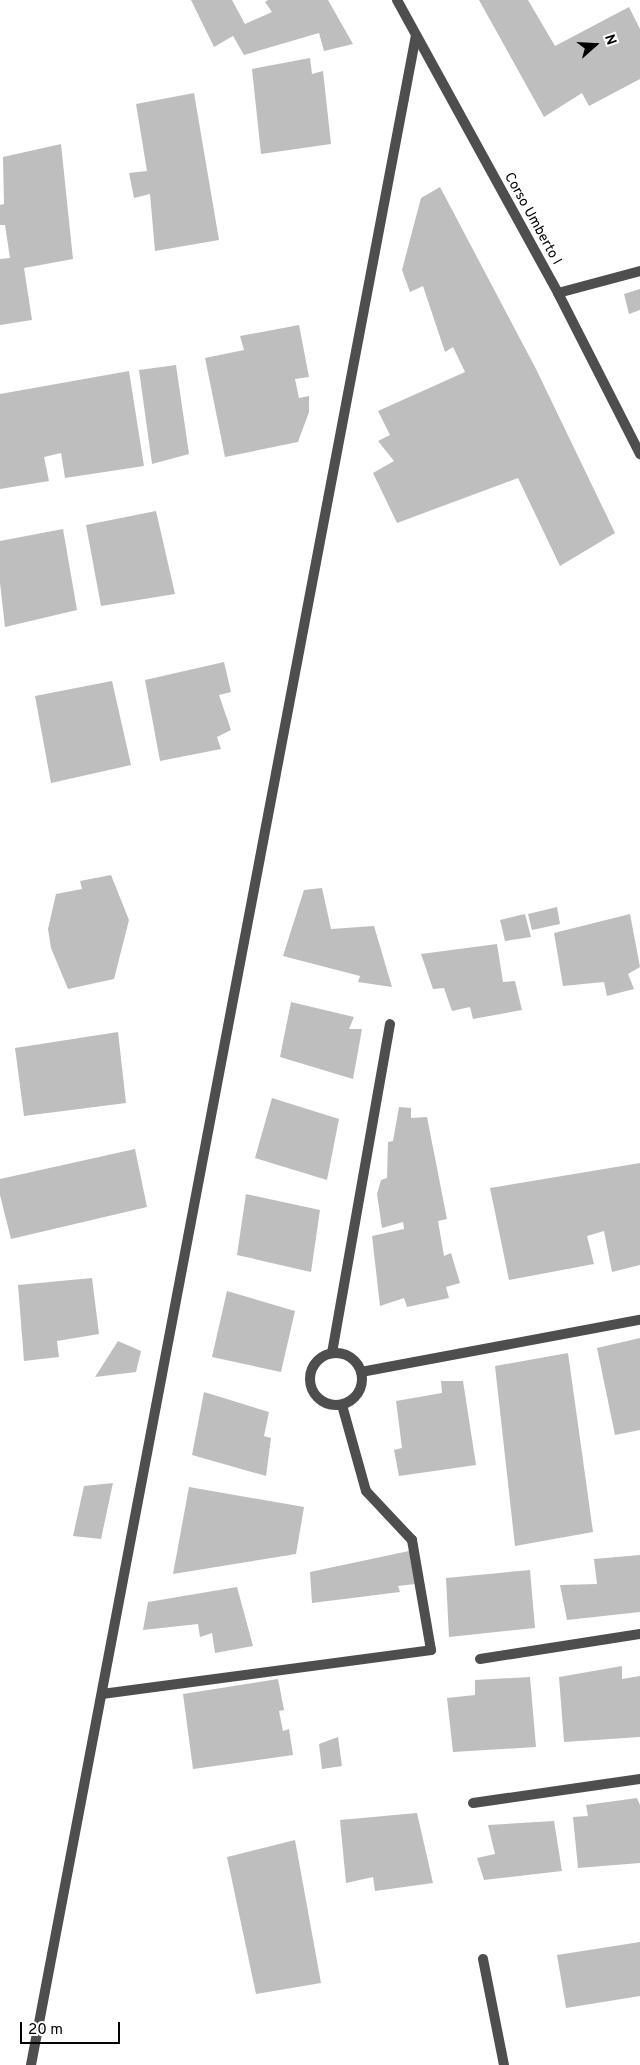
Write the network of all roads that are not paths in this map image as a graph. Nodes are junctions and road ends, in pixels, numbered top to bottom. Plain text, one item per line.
1 (397, 0) edge
2 (416, 36) junction
3 (640, 270) edge
4 (558, 293) junction
5 (640, 454) edge
6 (390, 1024) dead end
7 (640, 1320) edge
8 (332, 1353) junction
9 (361, 1372) junction
10 (342, 1405) junction
11 (640, 1634) edge
12 (480, 1659) dead end
13 (102, 1694) junction
14 (640, 1779) edge
15 (473, 1802) dead end
16 (483, 1960) dead end
17 (31, 2065) edge
18 (504, 2065) edge

1 - 2 street, Corso Umberto I
2 - 4 street, Corso Umberto I
2 - 13 street
3 - 4 street
4 - 5 street, Corso Umberto I
6 - 8 street
7 - 9 street
8 - 9 street
8 - 10 street
9 - 10 street
10 - 13 street
11 - 12 street
13 - 17 street
14 - 15 street
16 - 18 street

